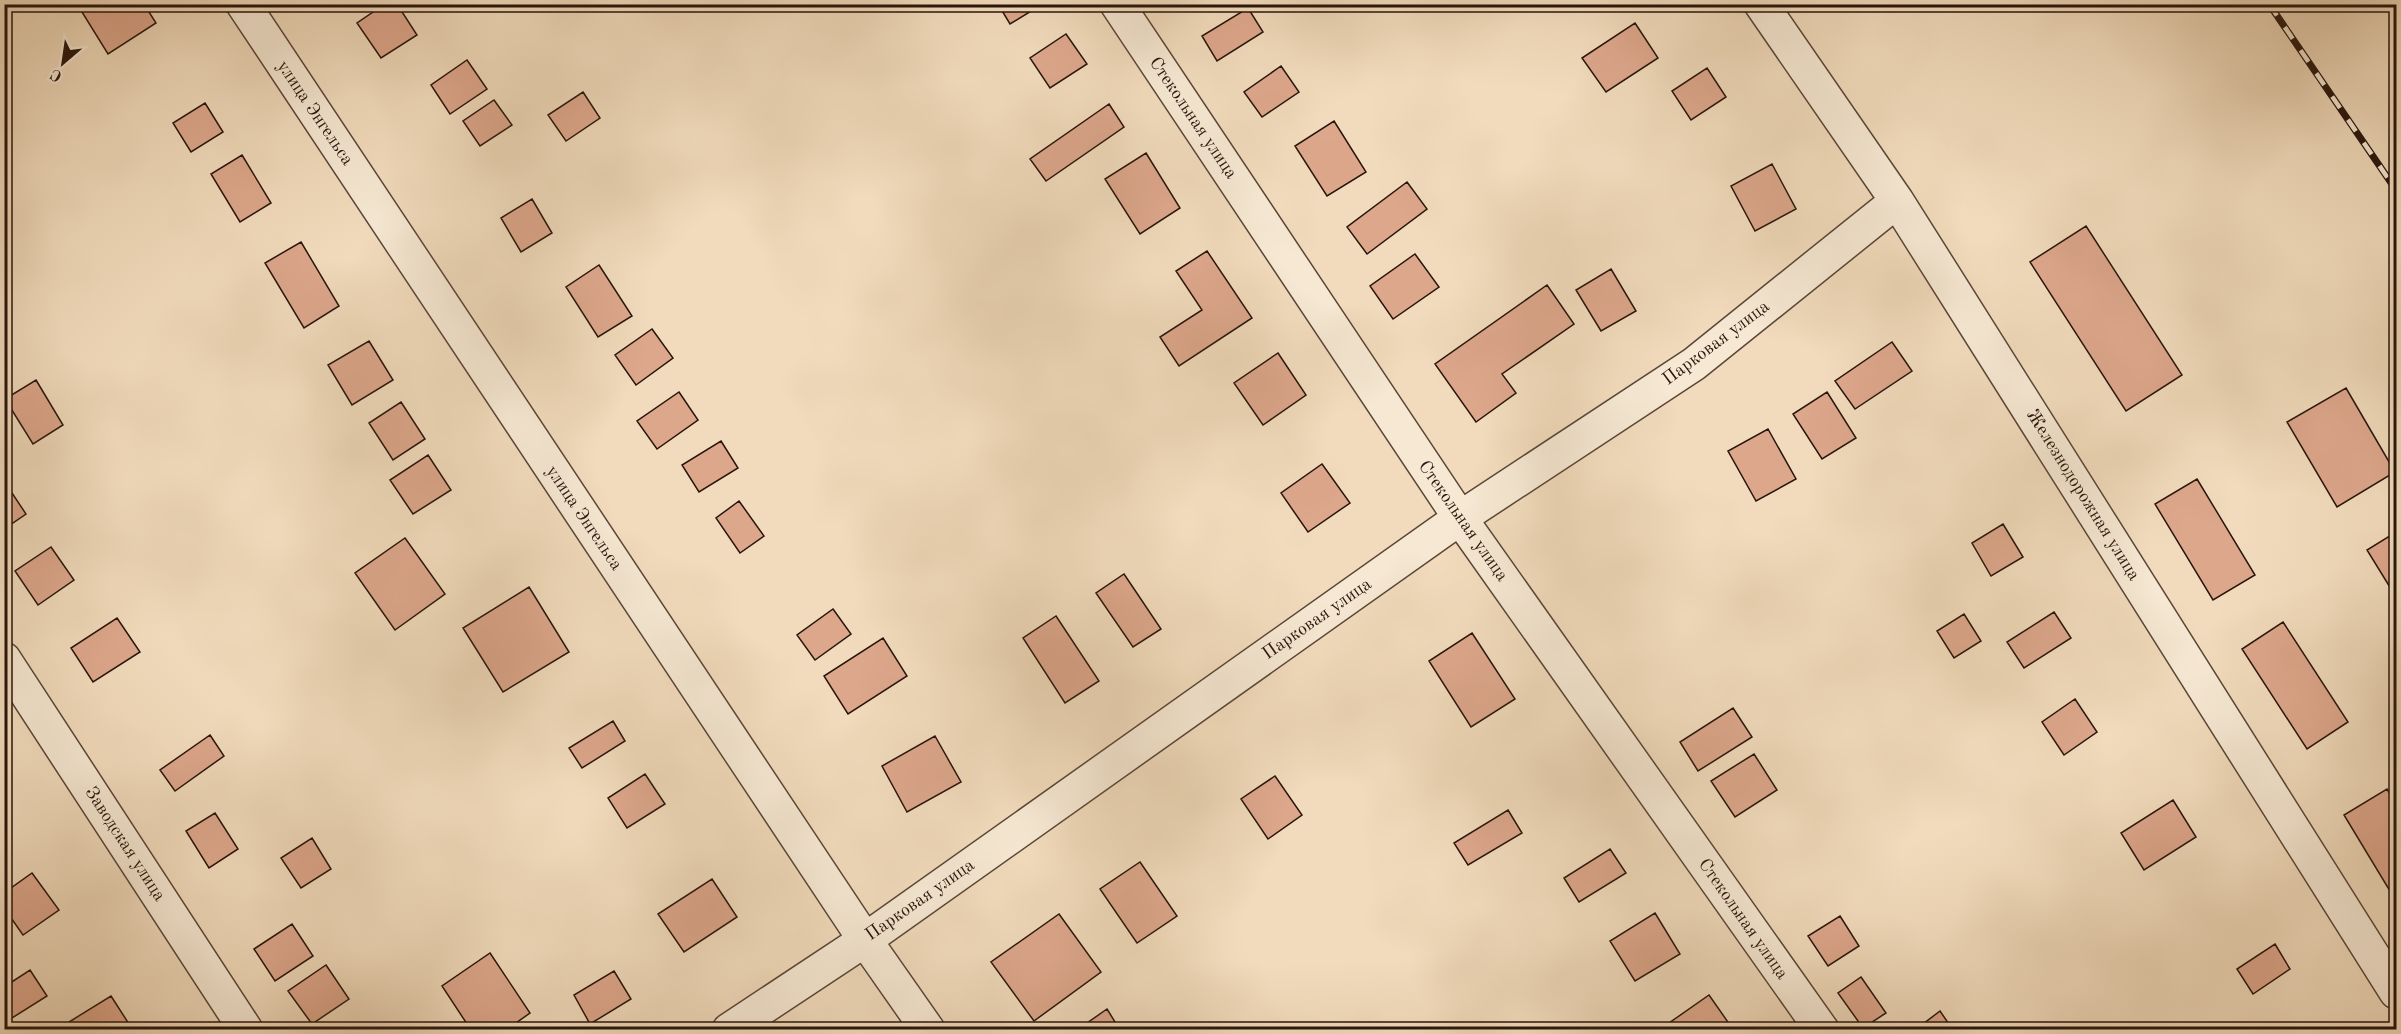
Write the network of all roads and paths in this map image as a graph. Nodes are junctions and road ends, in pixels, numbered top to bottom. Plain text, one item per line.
1 (243, 4) edge
2 (1117, 4) edge
3 (1761, 4) edge
4 (1897, 201) junction
5 (1460, 518) junction
6 (4, 659) edge
7 (865, 940) junction
8 (2397, 992) edge
9 (246, 1029) edge
10 (729, 1029) edge
11 (928, 1029) edge
12 (1822, 1029) edge

1 - 7 street, улица Энгельса
2 - 5 street, Стекольная улица
3 - 4 street, Железнодорожная улица
4 - 5 street, Парковая улица
4 - 8 street, Железнодорожная улица
5 - 7 street, Парковая улица
5 - 12 street, Стекольная улица
6 - 9 street, Заводская улица
7 - 10 street, Парковая улица
7 - 11 street, улица Энгельса

